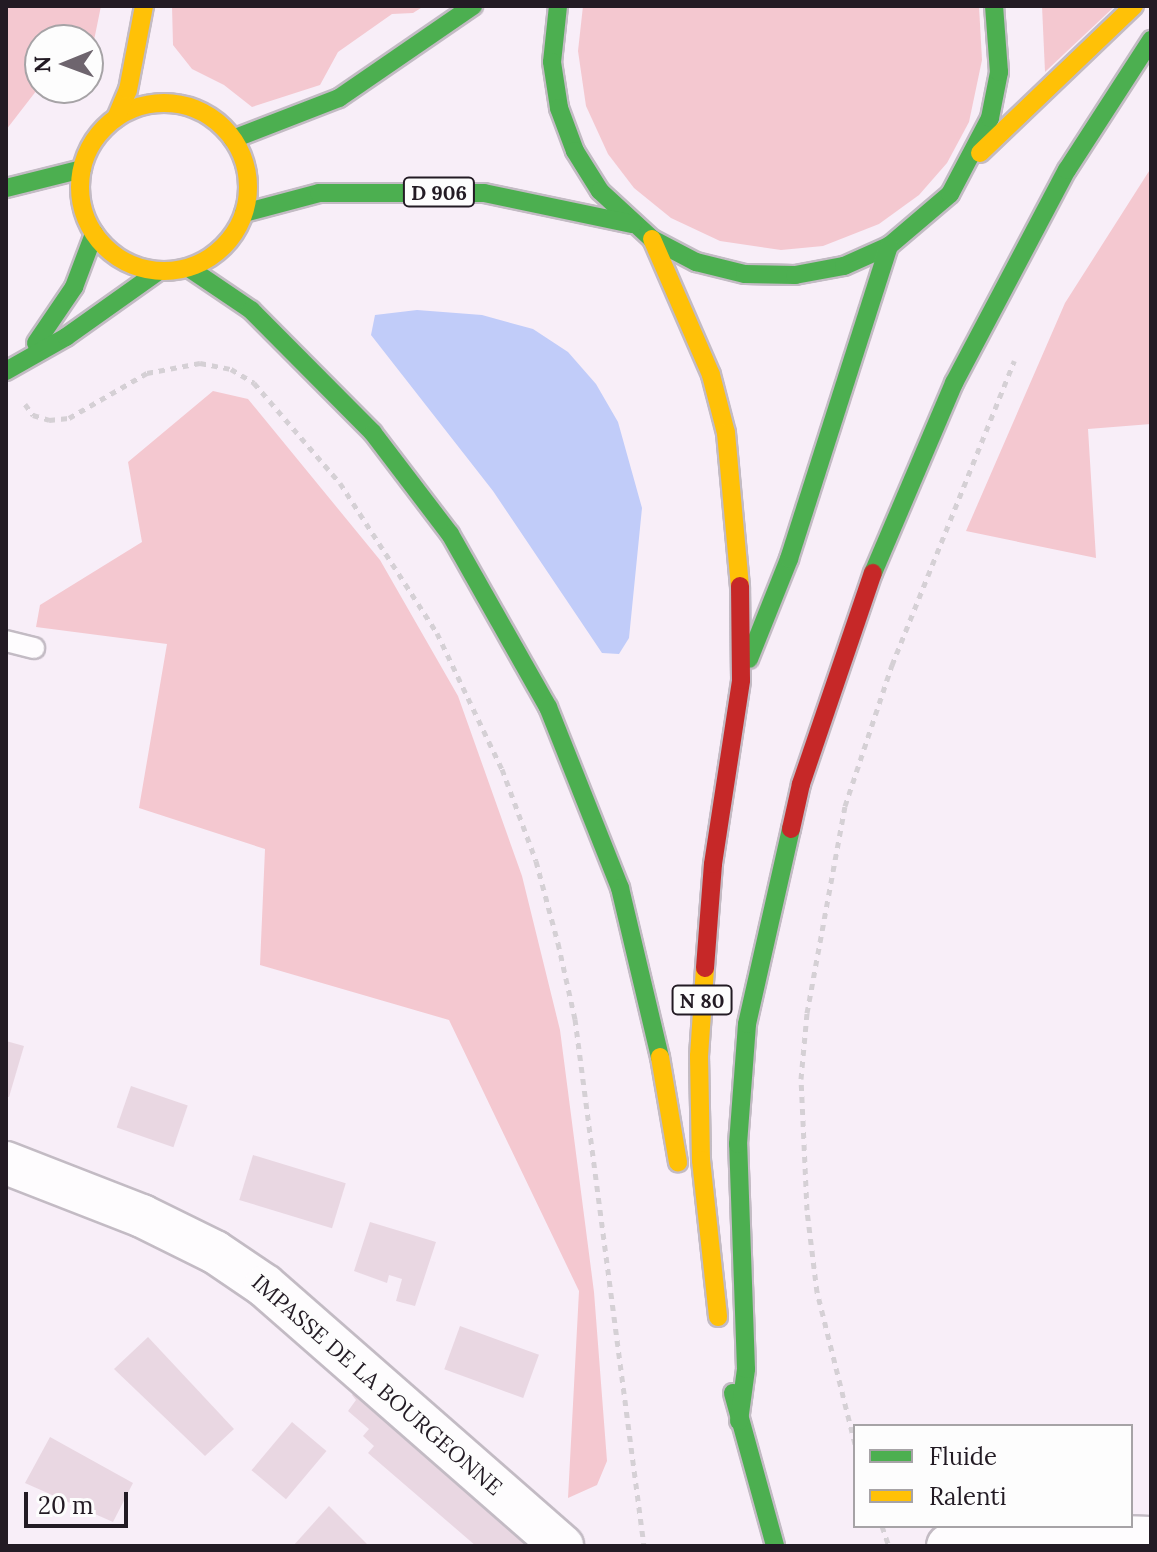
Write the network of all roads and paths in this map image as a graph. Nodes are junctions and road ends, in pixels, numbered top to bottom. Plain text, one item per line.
1 (144, 6) edge
2 (473, 6) edge
3 (558, 6) edge
4 (994, 6) edge
5 (1134, 6) edge
6 (1151, 40) edge
7 (116, 118) junction
8 (233, 139) junction
9 (972, 161) junction
10 (82, 169) junction
11 (6, 188) edge
12 (81, 199) junction
13 (244, 213) junction
14 (633, 224) junction
15 (94, 234) junction
16 (652, 239) junction
17 (889, 246) junction
18 (189, 268) junction
19 (159, 271) junction
20 (29, 356) junction
21 (1016, 357) dead end
22 (6, 371) edge
23 (15, 391) dead end
24 (6, 641) edge
25 (34, 648) dead end
26 (741, 680) junction
27 (6, 1163) edge
28 (722, 1335) junction
29 (739, 1421) junction
30 (853, 1436) edge
31 (1151, 1538) edge
32 (562, 1546) edge
33 (644, 1546) edge
34 (775, 1546) edge
35 (948, 1546) edge

1 - 7 main road
2 - 8 main road
3 - 14 main road
4 - 9 main road
5 - 9 main road
6 - 29 main road
7 - 8 main road
7 - 10 main road
8 - 13 main road
9 - 17 main road
10 - 11 main road
10 - 12 main road
11 - 12 main road
12 - 15 main road
13 - 14 main road, D 906
13 - 18 main road
14 - 16 main road
15 - 19 main road
15 - 20 main road
16 - 17 main road
16 - 26 main road, N 80
17 - 26 main road, N 80
18 - 19 main road
18 - 28 main road
19 - 20 main road
20 - 22 main road
21 - 30 path
23 - 33 path
24 - 25 lane
26 - 28 main road, N 80
27 - 32 street, IMPASSE DE LA BOURGEONNE
28 - 29 main road, N 80
29 - 34 main road, N 80
31 - 35 street

